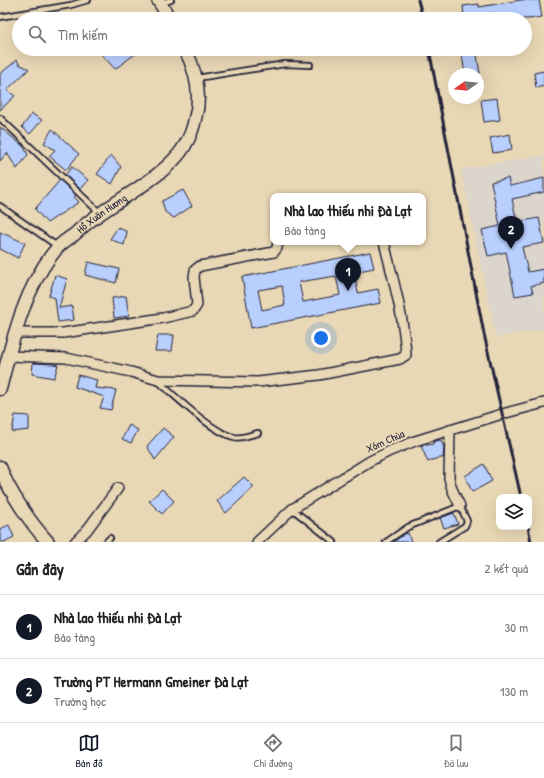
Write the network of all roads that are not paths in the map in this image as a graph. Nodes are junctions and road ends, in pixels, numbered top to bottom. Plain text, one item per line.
1 (88, 0) edge
2 (163, 1) edge
3 (29, 12) edge
4 (167, 12) edge
5 (12, 15) edge
6 (0, 17) edge
7 (188, 56) edge
8 (310, 65) dead end
9 (197, 78) junction
10 (0, 118) edge
11 (0, 206) edge
12 (100, 213) junction
13 (278, 245) edge
14 (385, 245) edge
15 (59, 247) junction
16 (14, 333) junction
17 (8, 356) junction
18 (158, 380) junction
19 (0, 389) edge
20 (544, 402) edge
21 (450, 430) junction
22 (258, 433) dead end
23 (0, 467) edge
24 (118, 488) dead end
25 (460, 506) junction
26 (292, 509) junction
27 (110, 538) dead end
28 (48, 542) edge
29 (75, 542) edge
30 (106, 542) edge
31 (257, 542) edge
32 (334, 542) edge
33 (386, 542) edge
34 (439, 542) edge

1 - 3 lane
2 - 4 main road
5 - 6 lane
7 - 9 main road, Hồ Xuân Hương
8 - 9 lane
9 - 12 main road, Hồ Xuân Hương
10 - 12 lane
11 - 15 lane
12 - 15 main road, Hồ Xuân Hương
13 - 16 street
14 - 18 street
15 - 16 main road, Hồ Xuân Hương
16 - 17 main road, Hồ Xuân Hương
17 - 18 street
17 - 19 main road, Hồ Xuân Hương
18 - 22 lane
20 - 21 street, Xóm Chùa
21 - 25 street
21 - 26 street, Xóm Chùa
23 - 28 main road
24 - 29 street
25 - 33 lane
25 - 34 lane
26 - 31 street, Xóm Chùa
26 - 32 lane
27 - 30 lane

